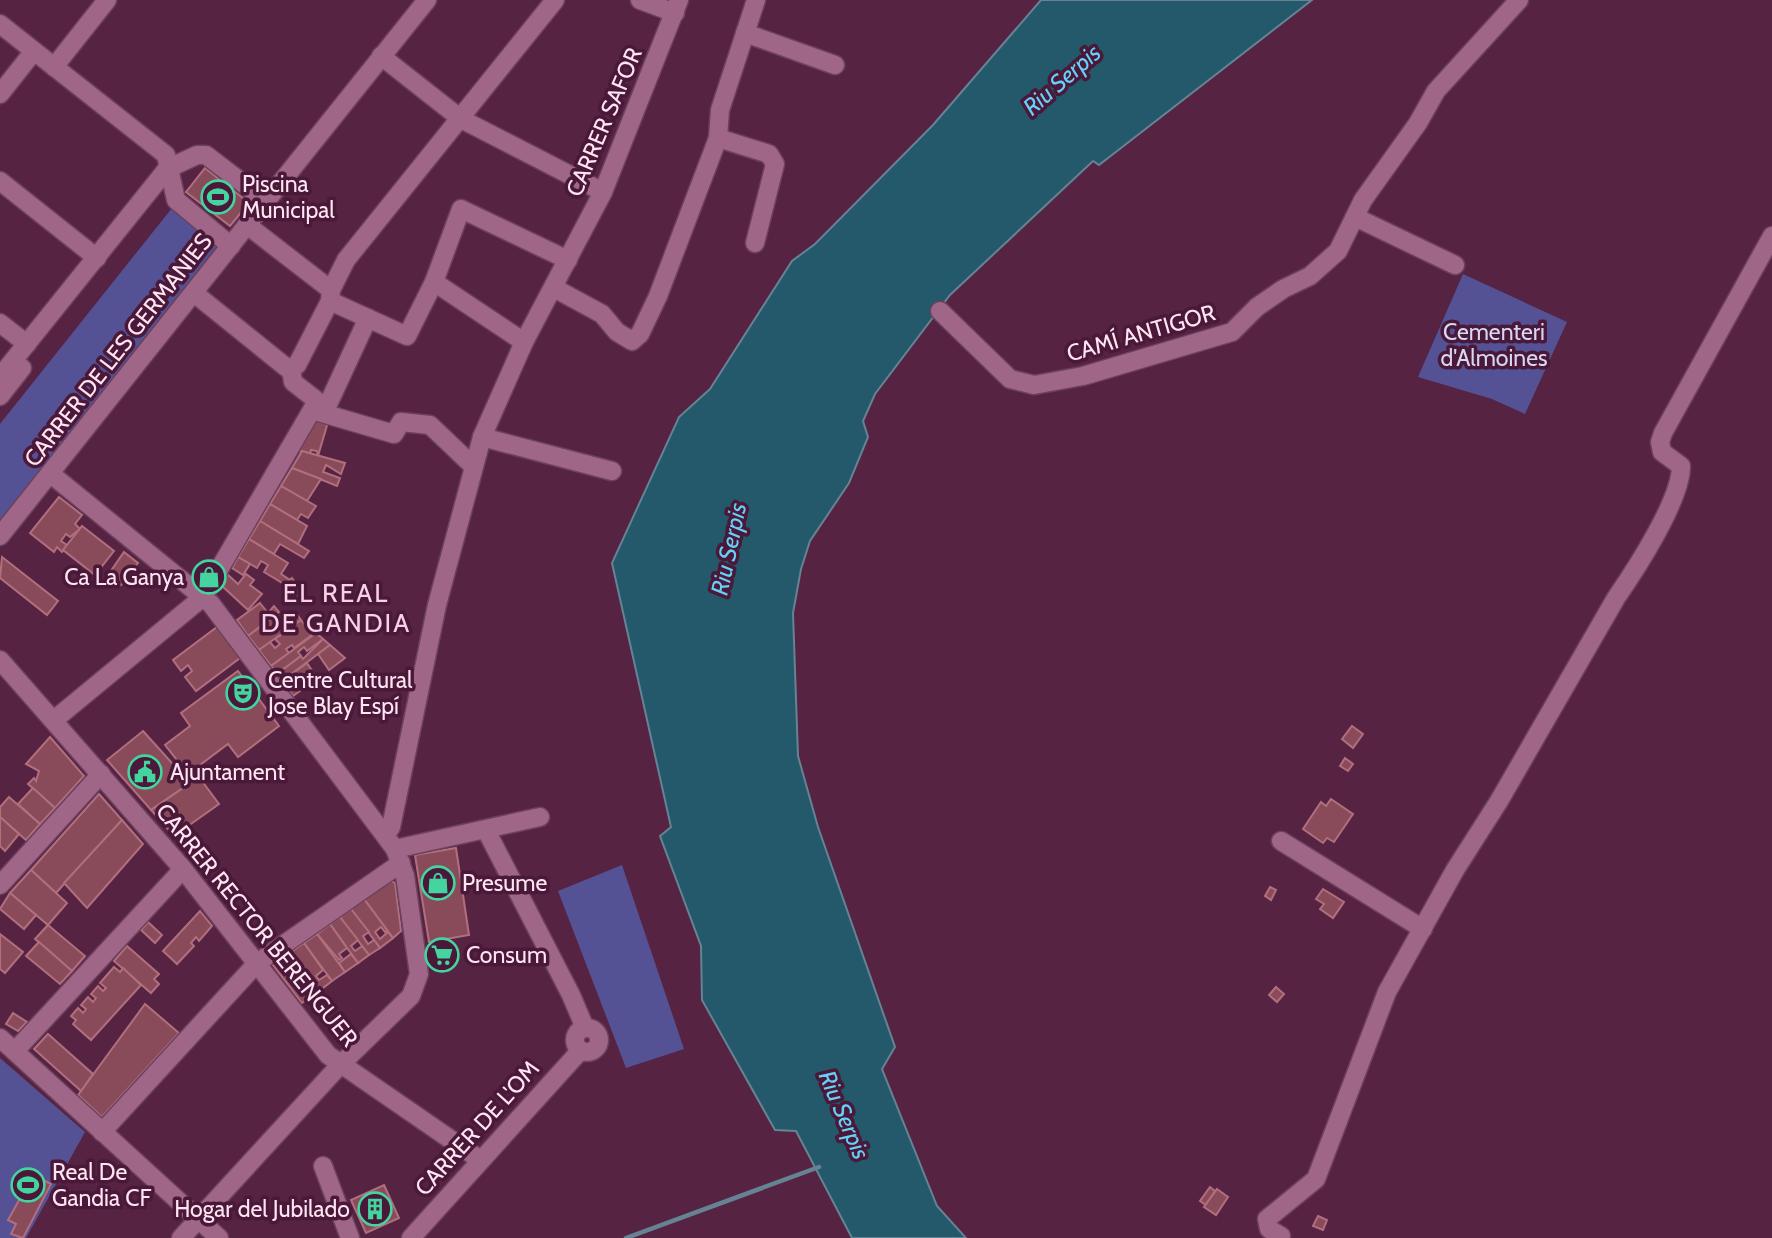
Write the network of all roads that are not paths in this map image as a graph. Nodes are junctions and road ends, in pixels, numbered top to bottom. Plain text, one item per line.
1 (107, 0) edge
2 (426, 0) edge
3 (555, 0) edge
4 (640, 0) edge
5 (756, 0) edge
6 (1519, 0) edge
7 (677, 6) edge
8 (0, 24) edge
9 (745, 33) junction
10 (34, 51) junction
11 (381, 56) junction
12 (835, 65) dead end
13 (54, 67) junction
14 (0, 93) edge
15 (461, 119) junction
16 (718, 138) junction
17 (167, 169) junction
18 (0, 181) edge
19 (603, 192) junction
20 (266, 201) junction
21 (1355, 217) junction
22 (247, 225) junction
23 (1772, 236) edge
24 (755, 243) dead end
25 (231, 246) junction
26 (97, 258) junction
27 (568, 260) junction
28 (1455, 265) dead end
29 (434, 282) junction
30 (554, 288) junction
31 (194, 293) junction
32 (330, 296) junction
33 (940, 311) dead end
34 (368, 318) junction
35 (0, 323) edge
36 (524, 342) junction
37 (27, 344) junction
38 (291, 368) junction
39 (0, 377) edge
40 (0, 396) edge
41 (318, 412) junction
42 (482, 437) junction
43 (472, 465) junction
44 (612, 471) dead end
45 (52, 475) junction
46 (0, 536) edge
47 (203, 597) junction
48 (0, 660) edge
49 (54, 720) junction
50 (101, 775) junction
51 (540, 817) dead end
52 (486, 830) junction
53 (1281, 841) dead end
54 (394, 849) junction
55 (183, 869) junction
56 (0, 885) edge
57 (1423, 929) junction
58 (257, 963) junction
59 (0, 1038) edge
60 (15, 1051) junction
61 (340, 1065) junction
62 (102, 1132) junction
63 (480, 1159) junction
64 (323, 1166) dead end
65 (198, 1219) junction
66 (1281, 1236) dead end
67 (181, 1238) edge
68 (219, 1238) edge
69 (350, 1238) edge
70 (411, 1238) edge

1 - 13 street
2 - 11 street, CARRER DE LES GERMANIES
3 - 15 street
4 - 7 street
5 - 9 street
6 - 21 street, CAMÍ ANTIGOR
7 - 19 street, CARRER SAFOR
8 - 10 street
9 - 12 street
9 - 16 street
10 - 13 street
10 - 14 street
11 - 15 street
11 - 20 street, CARRER DE LES GERMANIES
13 - 17 street
15 - 19 street
15 - 32 street
16 - 24 street
16 - 30 street
17 - 20 street
17 - 25 street
17 - 26 street
17 - 40 street
18 - 26 street
19 - 27 street, CARRER SAFOR
20 - 22 street, CARRER DE LES GERMANIES
21 - 28 street
21 - 33 street, CAMÍ ANTIGOR
22 - 25 street, CARRER DE LES GERMANIES
22 - 32 street
23 - 57 street
25 - 31 street, CARRER DE LES GERMANIES
26 - 37 street
27 - 29 street
27 - 30 street, CARRER SAFOR
29 - 34 street
29 - 36 street
30 - 36 street, CARRER SAFOR
31 - 38 street
31 - 45 street, CARRER DE LES GERMANIES
32 - 34 street
32 - 38 street
34 - 41 street
35 - 37 street
36 - 42 street, CARRER SAFOR
37 - 39 street
38 - 41 street
41 - 43 street
41 - 47 street
42 - 43 street, CARRER SAFOR
42 - 44 street
43 - 54 street, CARRER SAFOR
45 - 46 street, CARRER DE LES GERMANIES
45 - 47 street
47 - 49 street
47 - 54 street
48 - 49 street, CARRER RECTOR BERENGUER
49 - 50 street, CARRER RECTOR BERENGUER
50 - 55 street, CARRER RECTOR BERENGUER
50 - 56 street
51 - 52 street
52 - 54 street
52 - 63 street, CARRER DE L'OM
53 - 57 street
54 - 58 street
54 - 61 street
55 - 58 street, CARRER RECTOR BERENGUER
55 - 60 street
57 - 66 street
58 - 61 street, CARRER RECTOR BERENGUER
58 - 62 street
59 - 60 street
60 - 62 street
61 - 63 street, CARRER RECTOR BERENGUER
61 - 65 street
62 - 65 street
63 - 70 street, CARRER DE L'OM
64 - 69 street
65 - 67 street
65 - 68 street

